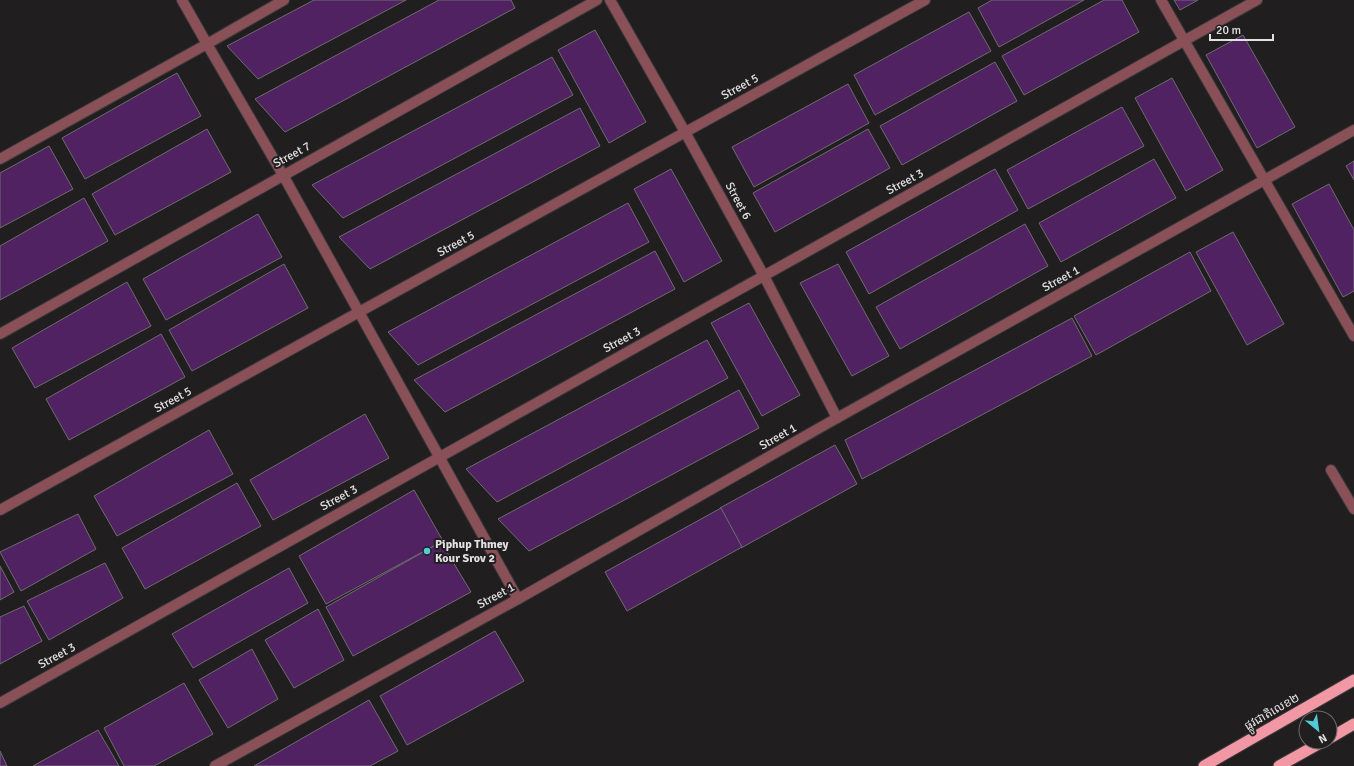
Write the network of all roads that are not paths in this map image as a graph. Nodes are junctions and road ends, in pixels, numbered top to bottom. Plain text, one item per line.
1 (182, 0) edge
2 (284, 0) edge
3 (597, 0) edge
4 (610, 0) edge
5 (925, 0) edge
6 (1161, 0) edge
7 (1258, 0) edge
8 (1184, 41) junction
9 (206, 44) junction
10 (1354, 130) edge
11 (685, 132) junction
12 (0, 159) edge
13 (283, 174) junction
14 (1264, 180) junction
15 (764, 276) junction
16 (360, 312) junction
17 (0, 334) edge
18 (1354, 336) edge
19 (837, 418) junction
20 (440, 456) junction
21 (1331, 470) dead end
22 (1354, 509) edge
23 (0, 510) edge
24 (518, 599) junction
25 (1354, 680) edge
26 (0, 703) edge
27 (1354, 724) edge
28 (1338, 733) edge
29 (1308, 750) edge
30 (215, 766) edge
31 (1204, 766) edge
32 (1279, 766) edge

1 - 9 street
2 - 9 street
3 - 13 street, Street 7
4 - 11 street, Street 6
5 - 11 street, Street 5
6 - 8 street
7 - 8 street, Street 3
8 - 14 street
8 - 15 street, Street 3
9 - 12 street
9 - 13 street
10 - 14 street, Street 1
11 - 15 street, Street 6
11 - 16 street, Street 5
13 - 16 street
13 - 17 street, Street 7
14 - 18 street
14 - 19 street, Street 1
15 - 19 street, Street 6
15 - 20 street, Street 3
16 - 20 street
16 - 23 street, Street 5
19 - 24 street, Street 1
20 - 24 street
20 - 26 street, Street 3
21 - 22 street
24 - 30 street, Street 1
25 - 31 highway, ផ្លូវជាតិលេខ២
27 - 28 highway
29 - 32 highway

